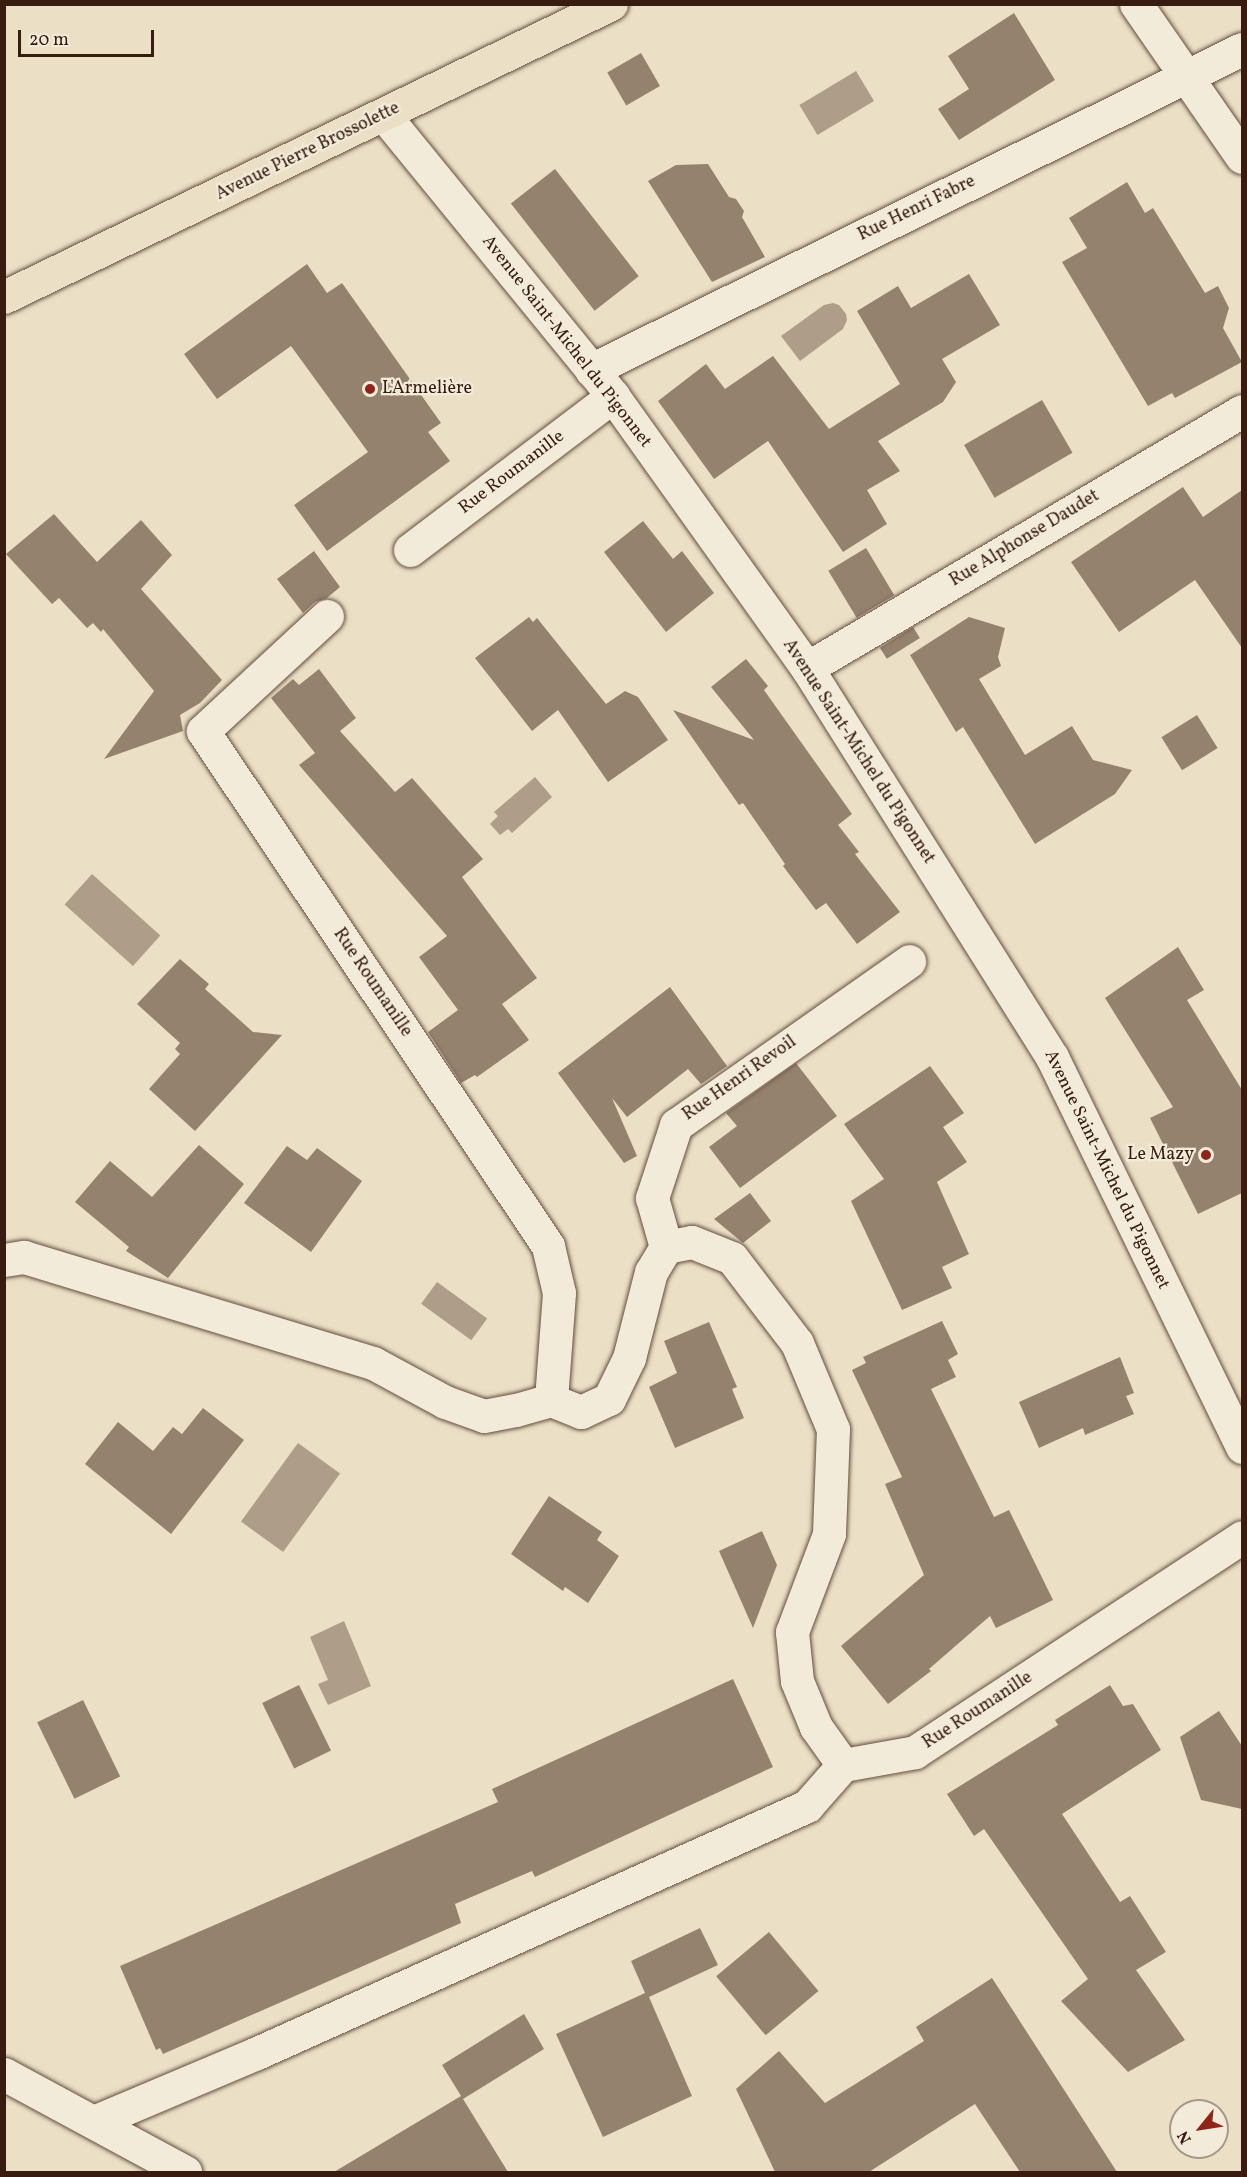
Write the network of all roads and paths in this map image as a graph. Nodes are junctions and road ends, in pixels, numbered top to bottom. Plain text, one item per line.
1 (611, 4) edge
2 (1136, 4) edge
3 (1242, 49) edge
4 (1185, 77) junction
5 (384, 115) junction
6 (1242, 157) edge
7 (4, 297) edge
8 (591, 370) junction
9 (613, 396) junction
10 (1242, 411) edge
11 (410, 550) dead end
12 (327, 616) dead end
13 (807, 668) junction
14 (909, 960) dead end
15 (666, 1247) junction
16 (4, 1260) edge
17 (551, 1400) junction
18 (1242, 1447) edge
19 (1242, 1537) edge
20 (843, 1765) junction
21 (4, 2074) edge
22 (96, 2121) junction
23 (185, 2172) edge

1 - 5 main road, Avenue Pierre Brossolette
2 - 4 street
3 - 4 street, Rue Henri Fabre
4 - 6 street
4 - 8 street, Rue Henri Fabre
5 - 7 main road, Avenue Pierre Brossolette
5 - 8 street, Avenue Saint-Michel du Pigonnet
8 - 9 street, Avenue Saint-Michel du Pigonnet
9 - 11 street, Rue Roumanille
9 - 13 street, Avenue Saint-Michel du Pigonnet
10 - 13 street, Rue Alphonse Daudet
12 - 17 street, Rue Roumanille
13 - 18 street, Avenue Saint-Michel du Pigonnet
14 - 15 street, Rue Henri Revoil
15 - 17 street
15 - 20 street
16 - 17 street
19 - 20 street, Rue Roumanille
20 - 22 street
21 - 22 street
22 - 23 street

